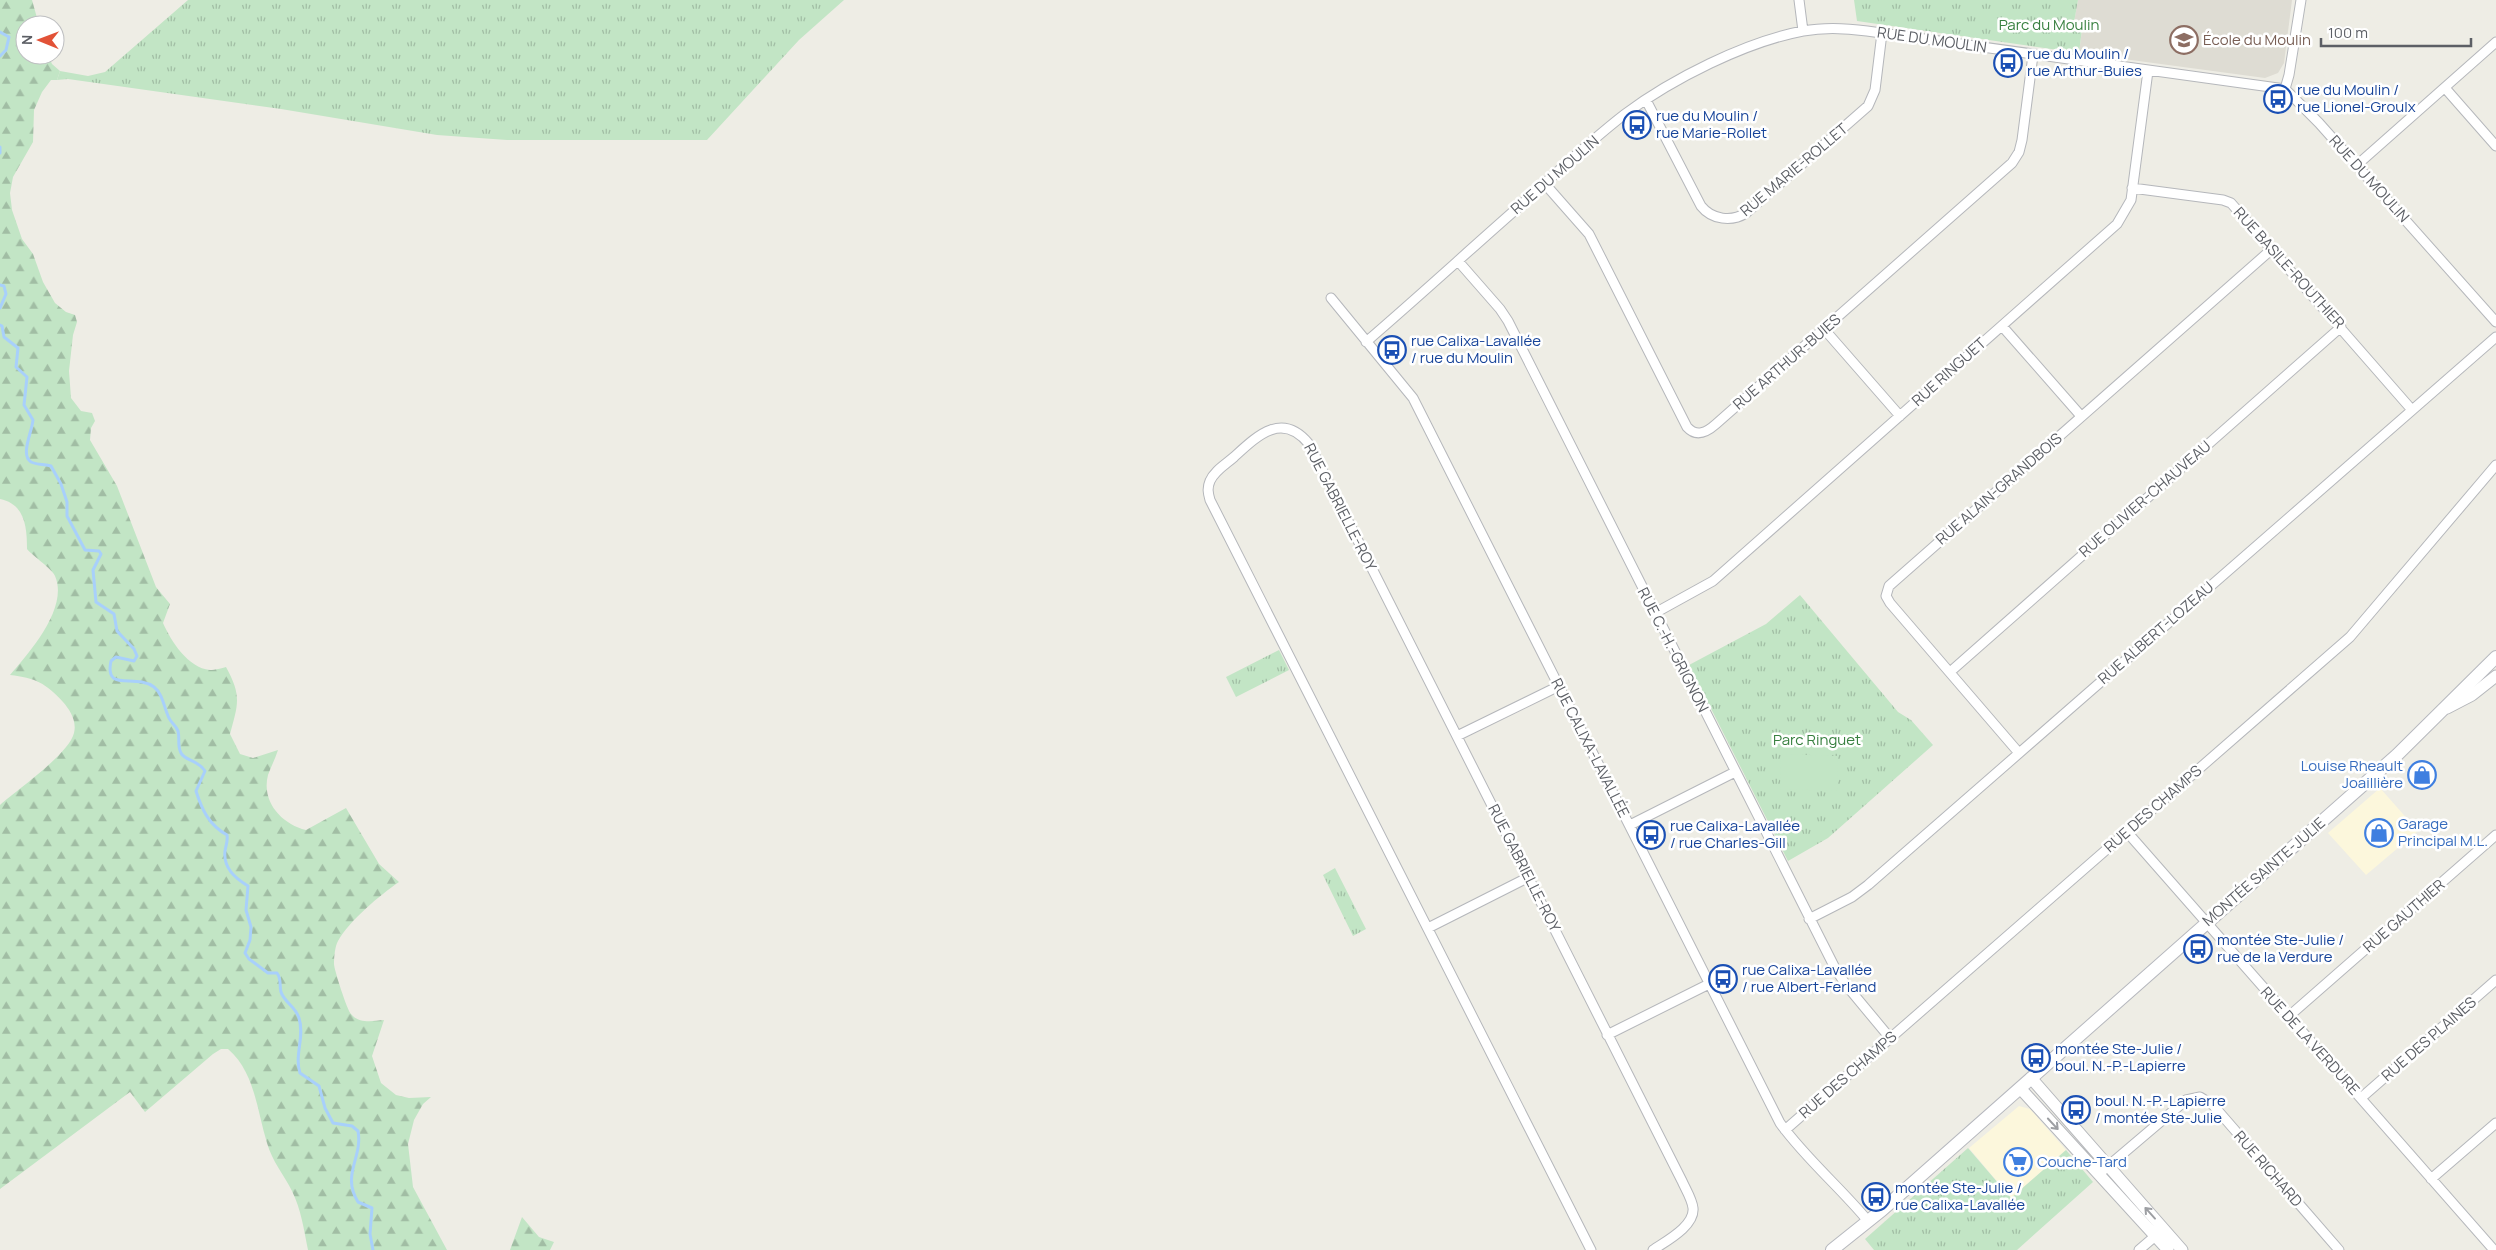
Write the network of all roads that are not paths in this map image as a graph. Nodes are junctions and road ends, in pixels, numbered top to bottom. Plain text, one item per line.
1 (1799, 0) edge
2 (2301, 0) edge
3 (1803, 31) junction
4 (1882, 33) junction
5 (2496, 42) edge
6 (2033, 55) junction
7 (2148, 71) junction
8 (2445, 88) junction
9 (2285, 89) junction
10 (1646, 100) junction
11 (2496, 146) edge
12 (2357, 165) junction
13 (1545, 184) junction
14 (2132, 188) junction
15 (2272, 249) junction
16 (1458, 261) junction
17 (1331, 298) dead end
18 (2496, 322) edge
19 (2002, 326) junction
20 (2342, 327) junction
21 (1824, 329) junction
22 (2496, 337) edge
23 (1366, 342) junction
24 (2412, 410) junction
25 (1900, 416) junction
26 (2081, 416) junction
27 (2496, 465) edge
28 (1655, 613) junction
29 (2496, 657) edge
30 (1950, 672) junction
31 (2496, 676) edge
32 (1559, 686) junction
33 (2447, 708) junction
34 (1457, 736) junction
35 (2019, 753) junction
36 (1735, 772) junction
37 (1630, 825) junction
38 (2127, 832) junction
39 (2496, 835) edge
40 (1528, 877) junction
41 (1810, 918) junction
42 (2207, 922) junction
43 (1428, 928) junction
44 (2496, 980) edge
45 (1709, 984) junction
46 (2288, 1017) junction
47 (1607, 1035) junction
48 (1890, 1038) junction
49 (2031, 1078) junction
50 (2020, 1088) junction
51 (2361, 1098) junction
52 (2496, 1123) edge
53 (1785, 1130) junction
54 (2104, 1170) junction
55 (2431, 1180) junction
56 (1868, 1221) junction
57 (2160, 1232) junction
58 (1591, 1250) edge
59 (1653, 1250) edge
60 (1832, 1250) edge
61 (2139, 1250) edge
62 (2168, 1250) edge
63 (2182, 1250) edge
64 (2339, 1250) edge
65 (2494, 1250) edge

1 - 3 street
2 - 9 street
3 - 4 street, RUE DU MOULIN
3 - 10 street, RUE DU MOULIN
4 - 6 street, RUE DU MOULIN
4 - 10 street, RUE MARIE-ROLLET
5 - 8 street
6 - 7 street, RUE DU MOULIN
6 - 21 street, RUE ARTHUR-BUIES
7 - 9 street, RUE DU MOULIN
7 - 14 street, RUE RINGUET
8 - 11 street
8 - 12 street
9 - 12 street, RUE DU MOULIN
10 - 13 street, RUE DU MOULIN
12 - 18 street, RUE DU MOULIN
13 - 16 street, RUE DU MOULIN
13 - 21 street, RUE ARTHUR-BUIES
14 - 15 street, RUE BASILE-ROUTHIER
14 - 19 street, RUE RINGUET
15 - 20 street, RUE BASILE-ROUTHIER
15 - 26 street, RUE ALAIN-GRANDBOIS
16 - 23 street, RUE DU MOULIN
16 - 28 street, RUE C.-H.-GRIGNON
17 - 23 street, RUE CALIXA-LAVALLÉE
19 - 25 street, RUE RINGUET
19 - 26 street
20 - 24 street, RUE BASILE-ROUTHIER
20 - 30 street, RUE OLIVIER-CHAUVEAU
21 - 25 street
22 - 24 street, RUE ALBERT-LOZEAU
23 - 32 street, RUE CALIXA-LAVALLÉE
24 - 35 street, RUE ALBERT-LOZEAU
25 - 28 street, RUE RINGUET
26 - 30 street, RUE ALAIN-GRANDBOIS
27 - 38 street, RUE DES CHAMPS
28 - 36 street, RUE C.-H.-GRIGNON
29 - 33 main road
30 - 35 street, RUE ALAIN-GRANDBOIS
31 - 33 street, MONTÉE SAINTE-JULIE
32 - 34 street
32 - 37 street, RUE CALIXA-LAVALLÉE
33 - 42 main road, MONTÉE SAINTE-JULIE
34 - 40 street, RUE GABRIELLE-ROY
34 - 43 street, RUE GABRIELLE-ROY
35 - 41 street, RUE ALBERT-LOZEAU
36 - 37 street
36 - 41 street, RUE C.-H.-GRIGNON
37 - 45 street, RUE CALIXA-LAVALLÉE
38 - 42 street, RUE DE LA VERDURE
38 - 48 street, RUE DES CHAMPS
39 - 46 street, RUE GAUTHIER
40 - 43 street
40 - 47 street, RUE GABRIELLE-ROY
41 - 48 street, RUE C.-H.-GRIGNON
42 - 46 street, RUE DE LA VERDURE
42 - 49 main road, MONTÉE SAINTE-JULIE
43 - 58 street, RUE GABRIELLE-ROY
44 - 51 street, RUE DES PLAINES
45 - 47 street
45 - 53 street, RUE CALIXA-LAVALLÉE
46 - 51 street, RUE DE LA VERDURE
47 - 59 street, RUE GABRIELLE-ROY
48 - 53 street, RUE DES CHAMPS
49 - 50 main road, MONTÉE SAINTE-JULIE
49 - 54 street
50 -> 54 street
50 - 56 main road, MONTÉE SAINTE-JULIE
51 - 55 street, RUE DE LA VERDURE
52 - 55 street
53 - 56 street, RUE CALIXA-LAVALLÉE
54 - 57 street
54 - 64 street, RUE RICHARD
55 - 65 street, RUE DE LA VERDURE
56 - 60 main road, MONTÉE SAINTE-JULIE
57 - 61 street
57 - 62 street
57 - 63 street

